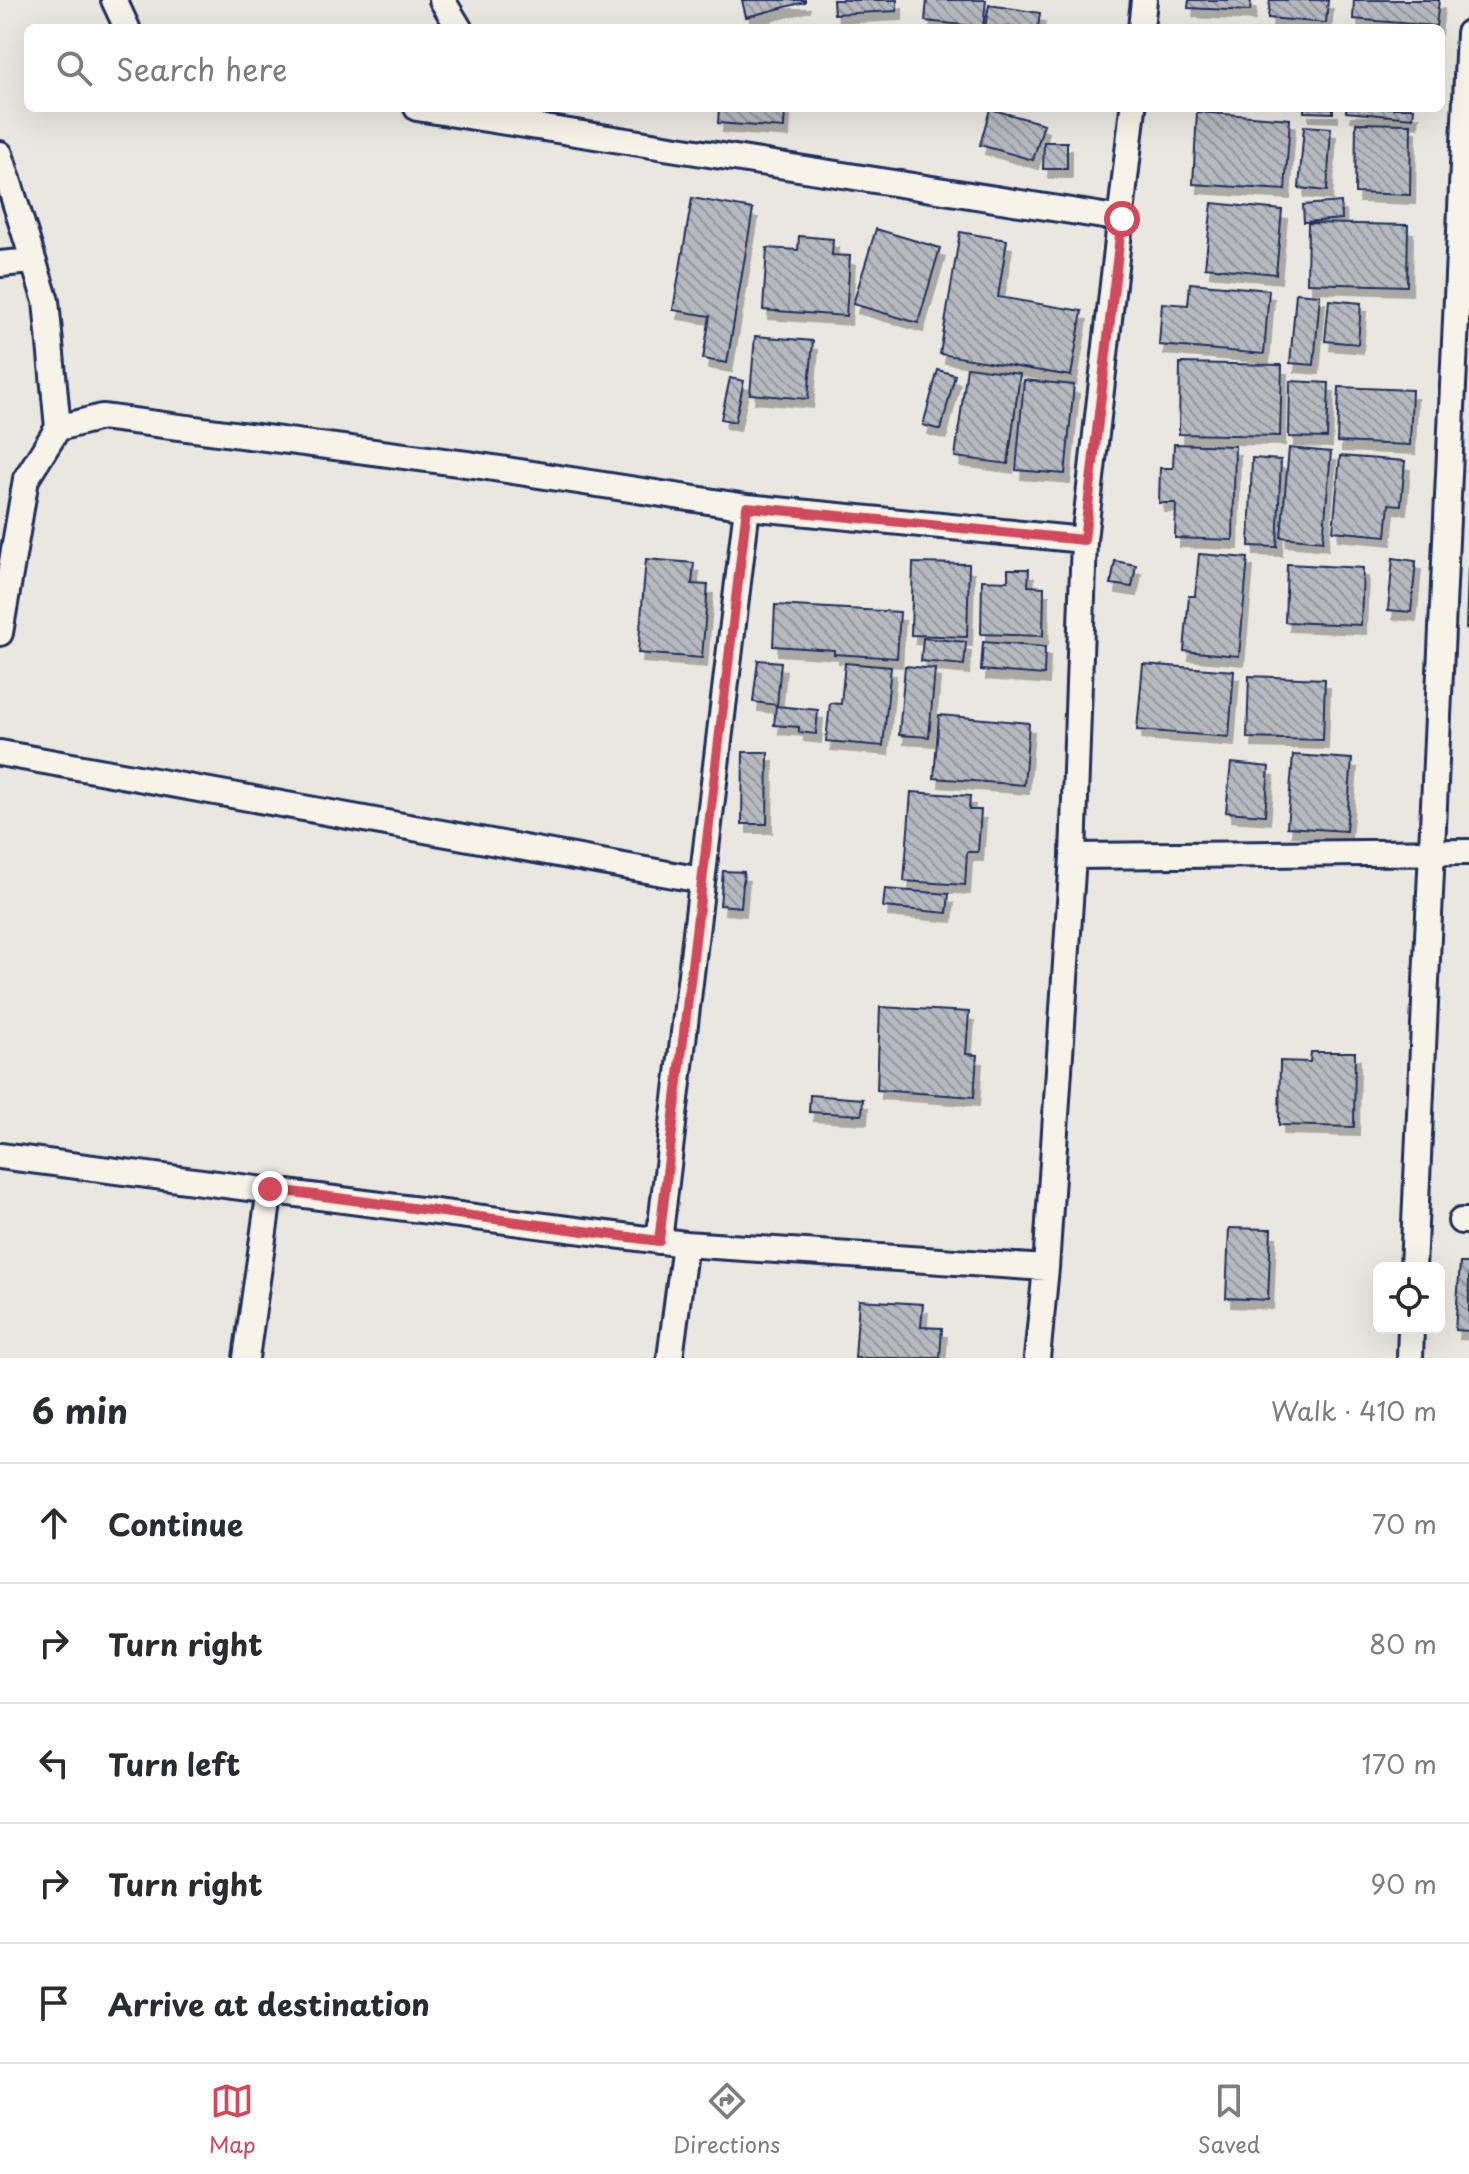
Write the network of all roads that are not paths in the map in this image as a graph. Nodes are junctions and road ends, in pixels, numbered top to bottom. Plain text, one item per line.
1 (114, 0) edge
2 (442, 0) edge
3 (1144, 0) edge
4 (125, 24) edge
5 (457, 24) edge
6 (1141, 24) edge
7 (1469, 33) edge
8 (464, 112) edge
9 (1133, 112) edge
10 (510, 116) edge
11 (0, 154) edge
12 (1122, 219) junction
13 (32, 261) junction
14 (0, 264) edge
15 (58, 428) junction
16 (747, 507) junction
17 (1084, 540) junction
18 (0, 633) edge
19 (0, 753) edge
20 (1430, 851) junction
21 (1469, 852) edge
22 (1073, 856) junction
23 (701, 880) junction
24 (0, 1156) edge
25 (270, 1189) junction
26 (659, 1241) junction
27 (685, 1244) junction
28 (1413, 1262) edge
29 (1046, 1268) junction
30 (1411, 1334) edge
31 (246, 1358) edge
32 (670, 1358) edge
33 (1037, 1358) edge
34 (1410, 1358) edge

1 - 4 street
2 - 5 street
3 - 6 street
7 - 20 street
8 - 10 street
9 - 12 street
10 - 12 street
11 - 13 street
12 - 17 street
13 - 14 street
13 - 15 street
15 - 16 street
15 - 18 street
16 - 17 street
16 - 23 street
17 - 22 street
19 - 23 street
20 - 21 street
20 - 22 street
20 - 28 street
22 - 29 street
23 - 26 street
24 - 25 street
25 - 26 street
25 - 31 street
26 - 27 street
27 - 29 street
27 - 32 street
29 - 33 street
30 - 34 street

